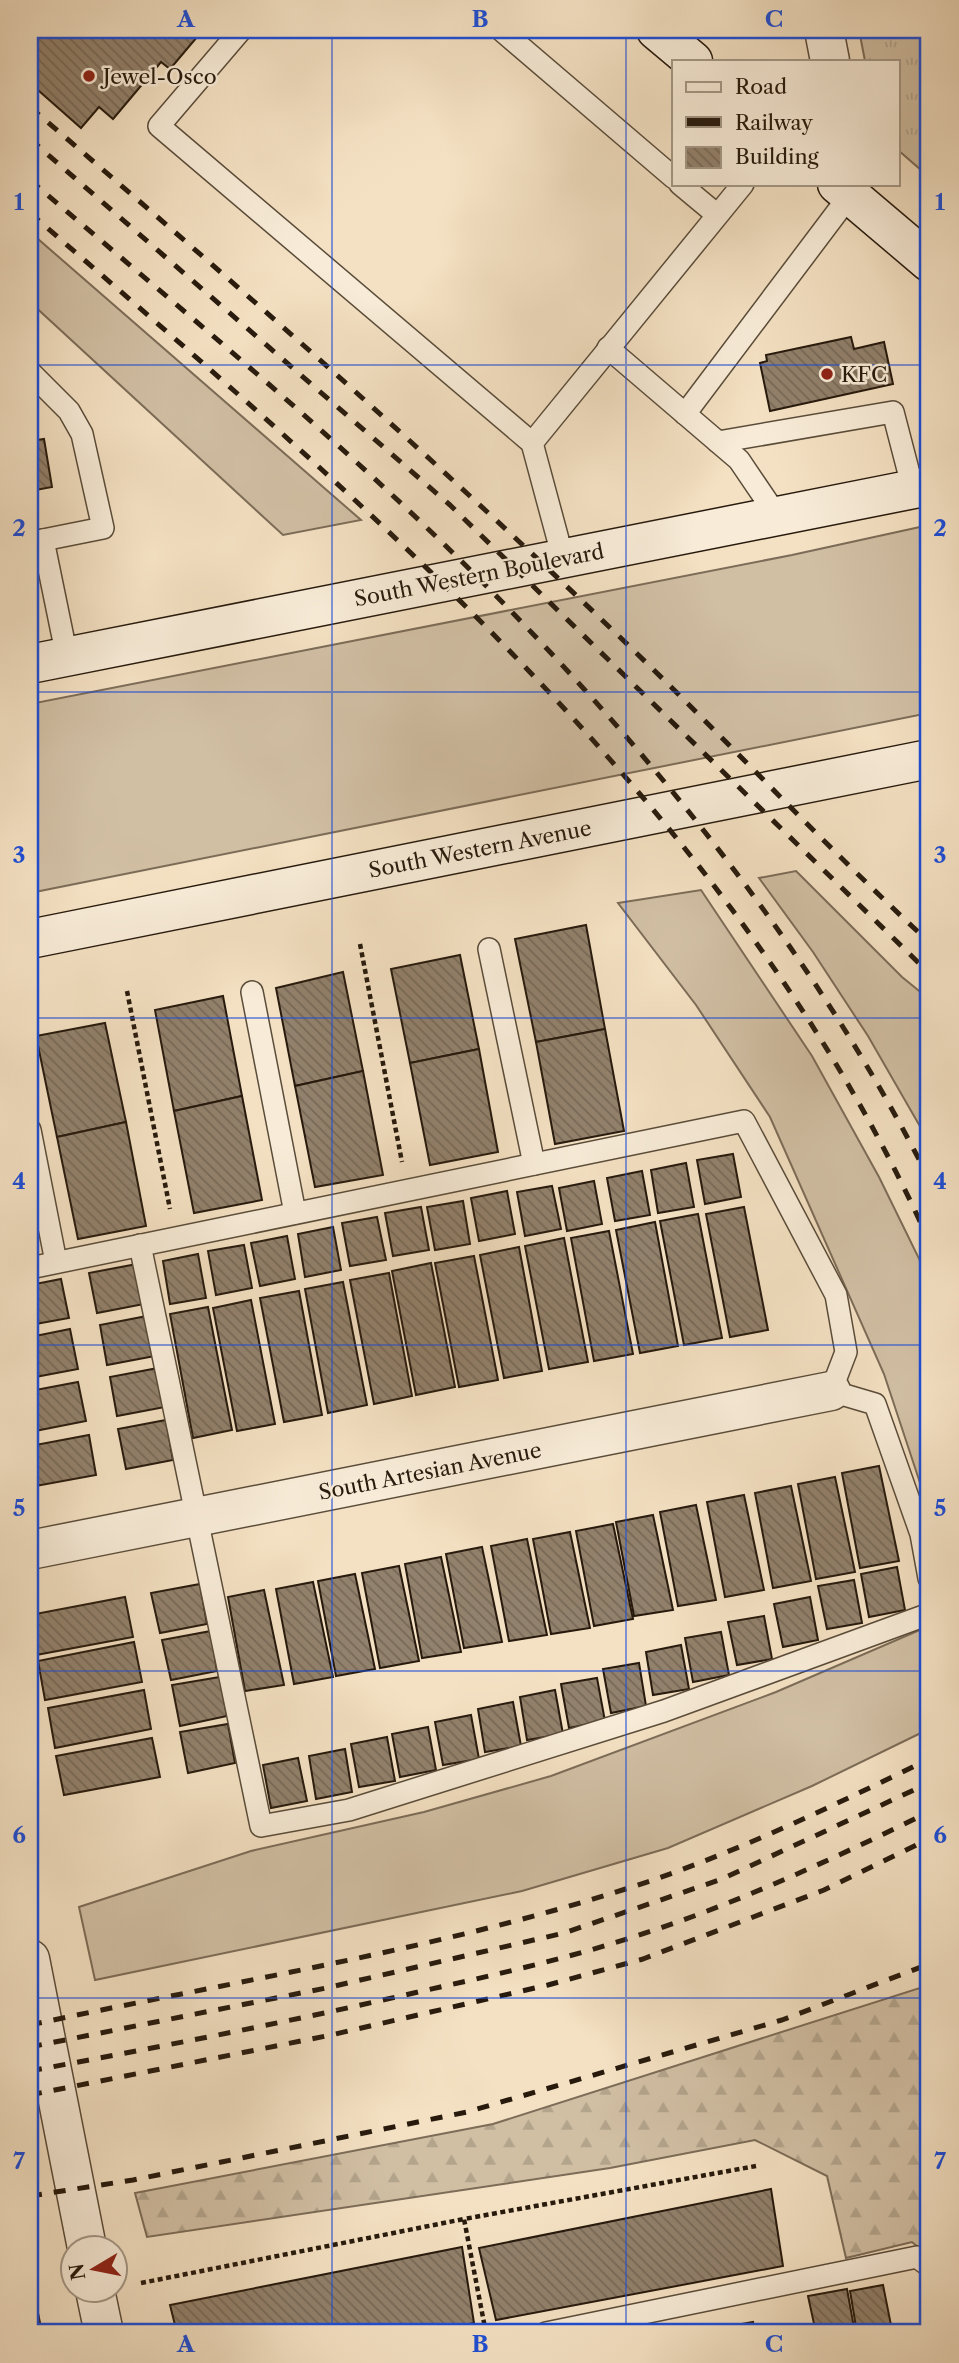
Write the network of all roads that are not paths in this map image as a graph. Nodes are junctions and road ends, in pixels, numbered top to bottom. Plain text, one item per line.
1 (241, 30) edge
2 (501, 30) edge
3 (656, 30) edge
4 (824, 30) edge
5 (692, 60) edge
6 (830, 60) edge
7 (672, 176) edge
8 (682, 186) edge
9 (741, 186) edge
10 (848, 190) edge
11 (716, 214) junction
12 (929, 262) edge
13 (608, 348) junction
14 (30, 372) edge
15 (685, 414) junction
16 (718, 442) junction
17 (532, 443) junction
18 (921, 487) edge
19 (776, 516) junction
20 (36, 541) edge
21 (563, 558) junction
22 (66, 657) junction
23 (30, 664) edge
24 (927, 767) edge
25 (30, 939) edge
26 (489, 949) dead end
27 (252, 992) dead end
28 (30, 1130) edge
29 (534, 1164) junction
30 (295, 1213) junction
31 (141, 1245) junction
32 (56, 1262) junction
33 (30, 1268) edge
34 (831, 1391) junction
35 (197, 1517) junction
36 (30, 1550) edge
37 (929, 1578) edge
38 (929, 1614) edge
39 (30, 1958) edge
40 (84, 2234) edge
41 (929, 2266) edge
42 (98, 2304) edge
43 (104, 2333) edge
44 (546, 2333) edge

1 - 17 lane
2 - 7 lane
3 - 5 street
4 - 6 street
8 - 11 lane
9 - 11 lane
10 - 12 street
10 - 15 lane
11 - 13 lane
13 - 15 lane
13 - 17 lane
14 - 20 lane
15 - 16 lane
16 - 18 lane
16 - 19 lane
17 - 21 lane
18 - 19 street, South Western Boulevard
19 - 21 street, South Western Boulevard
20 - 22 lane
21 - 22 street, South Western Boulevard
22 - 23 street, South Western Boulevard
24 - 25 street, South Western Avenue
26 - 29 lane
27 - 30 lane
28 - 32 lane
29 - 30 lane
29 - 34 lane
30 - 31 lane
31 - 32 lane
31 - 35 lane
32 - 33 lane
34 - 35 street, South Artesian Avenue
34 - 37 lane
35 - 36 street, South Artesian Avenue
35 - 38 lane
39 - 40 street
41 - 44 lane
42 - 43 street

